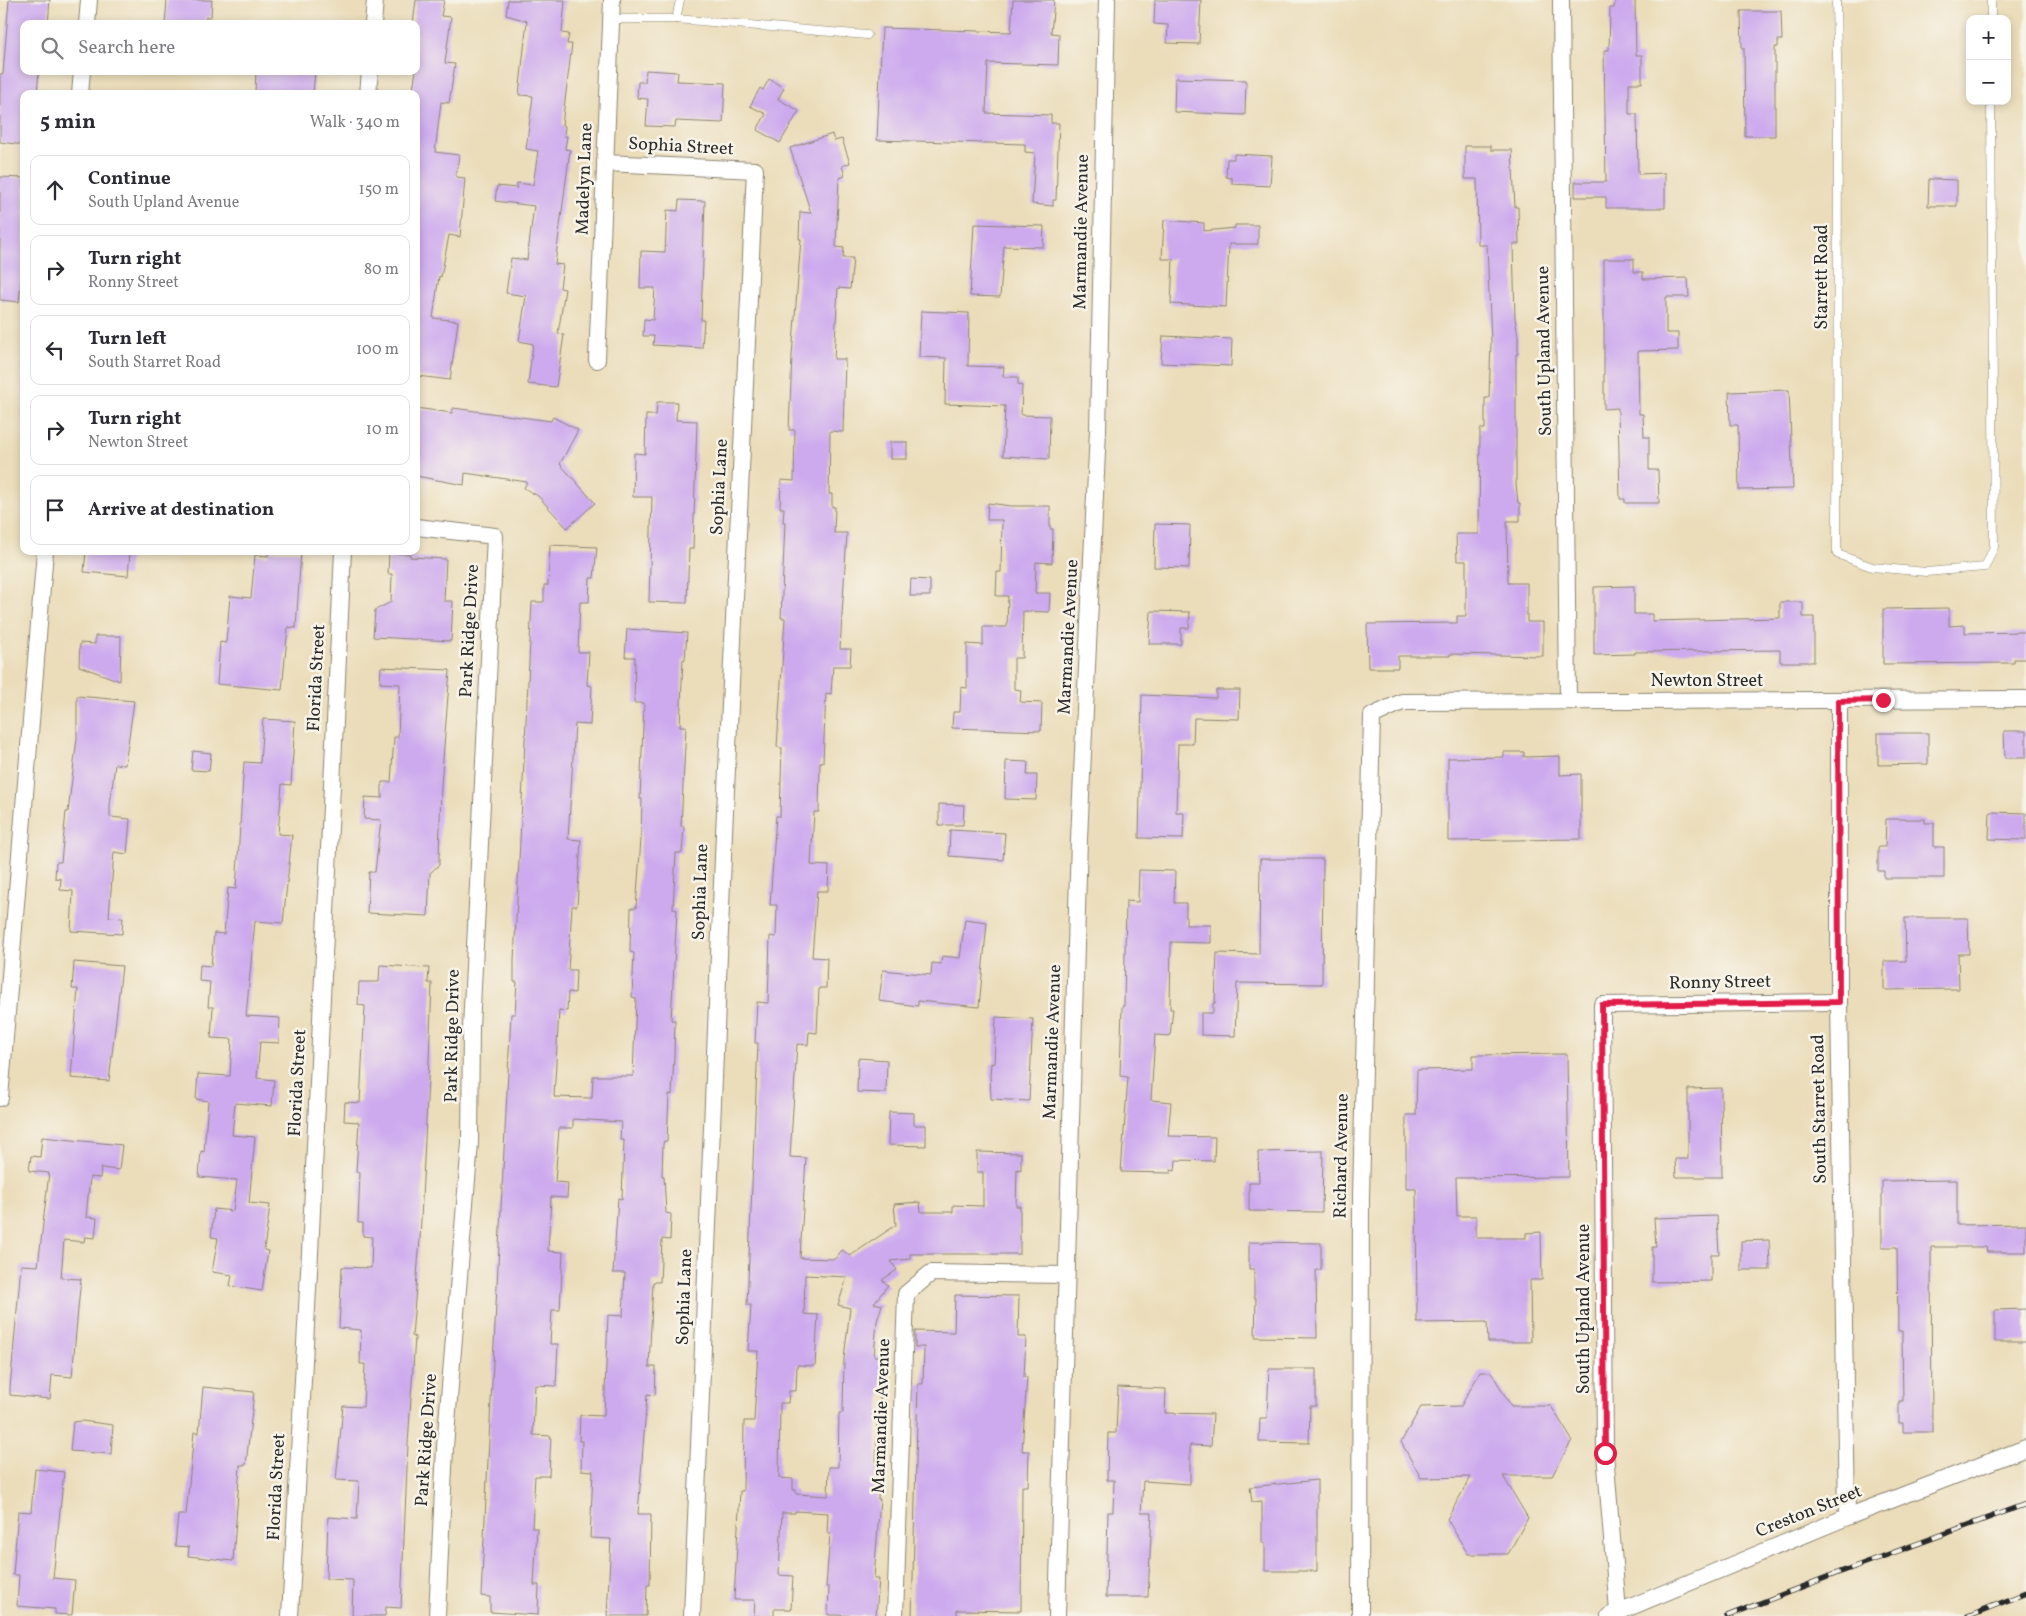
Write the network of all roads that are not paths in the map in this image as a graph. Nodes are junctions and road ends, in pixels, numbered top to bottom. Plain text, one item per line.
1 (89, 0) edge
2 (375, 0) edge
3 (612, 0) edge
4 (680, 0) edge
5 (1107, 0) edge
6 (1561, 0) edge
7 (1836, 0) edge
8 (1991, 0) edge
9 (1991, 15) edge
10 (611, 19) junction
11 (87, 20) edge
12 (373, 20) edge
13 (676, 20) junction
14 (867, 35) dead end
15 (82, 75) edge
16 (370, 75) edge
17 (80, 90) edge
18 (368, 90) edge
19 (1991, 105) edge
20 (606, 163) junction
21 (755, 170) joint
22 (598, 360) dead end
23 (420, 527) edge
24 (45, 555) edge
25 (343, 555) edge
26 (2026, 699) edge
27 (1568, 701) junction
28 (1838, 701) junction
29 (1390, 708) joint
30 (1839, 1002) junction
31 (1602, 1005) joint
32 (0, 1098) edge
33 (1066, 1275) junction
34 (2026, 1448) edge
35 (1847, 1517) junction
36 (1614, 1614) edge
37 (290, 1616) edge
38 (437, 1616) edge
39 (692, 1616) edge
40 (895, 1616) edge
41 (1057, 1616) edge
42 (1360, 1616) edge

1 - 11 street
2 - 12 street
3 - 10 street, Madelyn Lane
4 - 13 lane
5 - 33 street, Marmandie Avenue
6 - 27 street, South Upland Avenue
7 - 19 lane, Starrett Road
8 - 9 lane
10 - 13 lane
10 - 20 street, Madelyn Lane
13 - 14 lane
15 - 17 street
16 - 18 street
20 - 21 street, Sophia Street
20 - 22 street, Madelyn Lane
21 - 39 street, Sophia Lane
23 - 38 street, Park Ridge Drive
24 - 32 street
25 - 37 street, Florida Street
26 - 28 street, Newton Street
27 - 28 street, Newton Street
27 - 29 street, Newton Street
28 - 30 street, South Starret Road
29 - 42 street, Richard Avenue
30 - 31 street, Ronny Street
30 - 35 street, South Starret Road
31 - 36 street, South Upland Avenue
33 - 40 street, Marmandie Avenue
33 - 41 street, Marmandie Avenue
34 - 35 street, Creston Street
35 - 36 street, Creston Street

